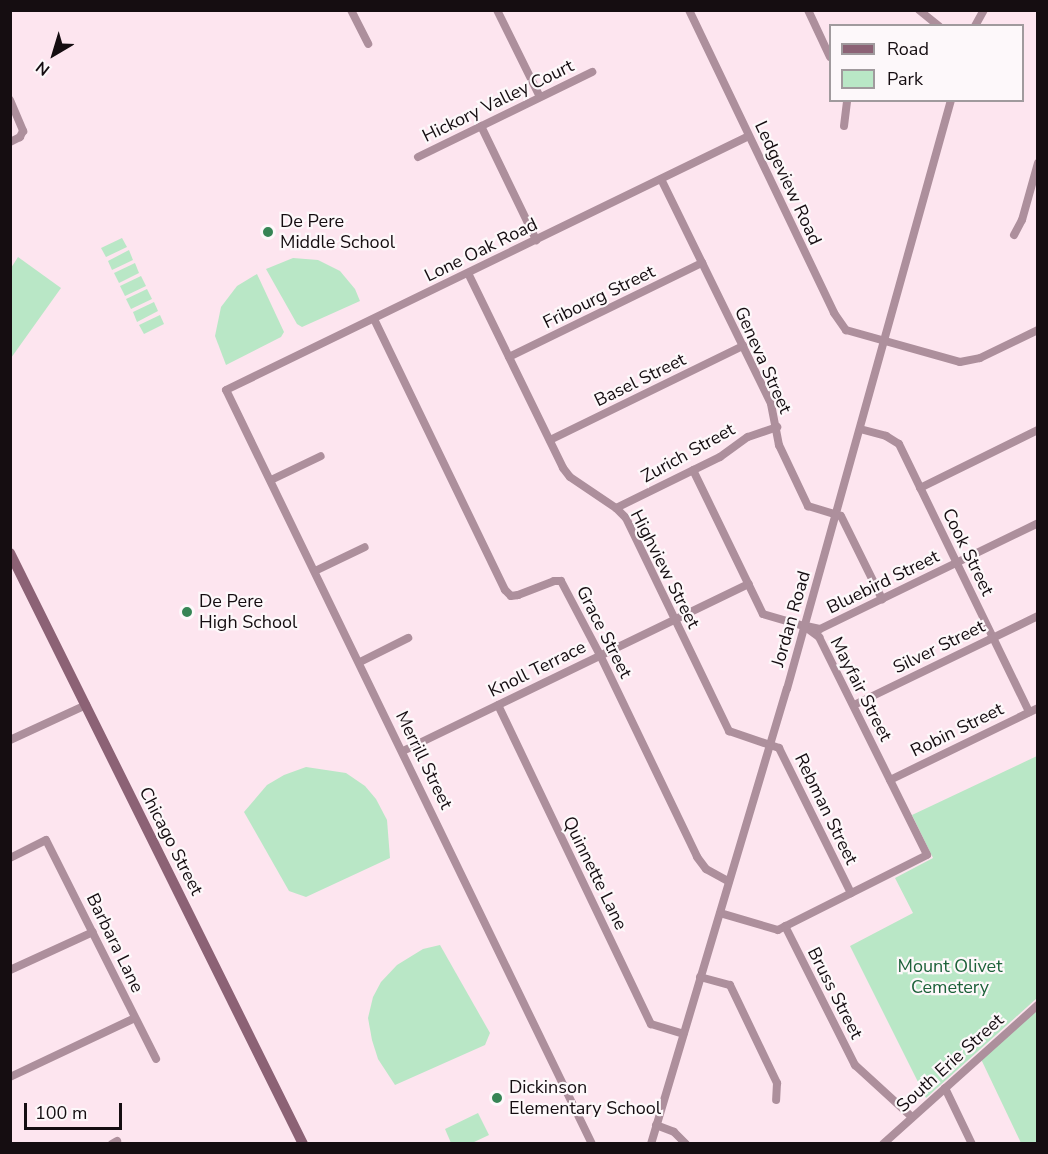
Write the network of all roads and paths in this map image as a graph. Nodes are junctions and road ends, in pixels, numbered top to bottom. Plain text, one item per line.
1 (351, 10) edge
2 (497, 10) edge
3 (689, 10) edge
4 (808, 10) edge
5 (919, 10) edge
6 (984, 10) edge
7 (936, 24) edge
8 (976, 24) edge
9 (368, 44) dead end
10 (829, 53) edge
11 (592, 72) dead end
12 (540, 98) junction
13 (10, 100) edge
14 (848, 102) edge
15 (950, 102) edge
16 (481, 126) junction
17 (844, 126) dead end
18 (749, 136) junction
19 (10, 142) edge
20 (418, 157) dead end
21 (1038, 163) edge
22 (661, 179) junction
23 (1014, 235) dead end
24 (536, 240) junction
25 (702, 263) junction
26 (468, 273) junction
27 (374, 319) junction
28 (1038, 330) edge
29 (884, 342) junction
30 (742, 346) junction
31 (509, 357) junction
32 (226, 390) joint
33 (777, 427) junction
34 (860, 429) junction
35 (1038, 430) edge
36 (550, 440) junction
37 (321, 456) dead end
38 (693, 470) junction
39 (271, 480) junction
40 (920, 488) junction
41 (616, 508) junction
42 (836, 513) junction
43 (1038, 523) edge
44 (365, 547) dead end
45 (10, 552) edge
46 (956, 563) junction
47 (315, 571) junction
48 (748, 584) junction
49 (882, 599) junction
50 (1038, 615) edge
51 (675, 619) junction
52 (804, 626) junction
53 (993, 637) junction
54 (408, 638) dead end
55 (600, 655) junction
56 (360, 662) junction
57 (86, 705) junction
58 (498, 705) junction
59 (854, 705) junction
60 (1034, 710) edge
61 (10, 740) edge
62 (770, 743) junction
63 (403, 751) junction
64 (890, 780) junction
65 (10, 858) edge
66 (729, 882) junction
67 (851, 893) junction
68 (720, 913) junction
69 (785, 926) junction
70 (93, 932) junction
71 (10, 970) edge
72 (700, 977) junction
73 (1038, 1005) edge
74 (135, 1018) junction
75 (684, 1034) junction
76 (156, 1059) dead end
77 (10, 1077) edge
78 (945, 1088) junction
79 (776, 1100) dead end
80 (912, 1118) junction
81 (656, 1125) junction
82 (303, 1143) edge
83 (592, 1143) edge
84 (651, 1143) edge
85 (686, 1143) edge
86 (883, 1143) edge
87 (972, 1143) edge

1 - 9 street
2 - 12 street
3 - 18 street, Ledgeview Road
4 - 10 street
5 - 7 street
6 - 8 street
11 - 12 street, Hickory Valley Court
12 - 16 street, Hickory Valley Court
13 - 19 street
14 - 17 street
15 - 29 street, Jordan Road
16 - 20 street, Hickory Valley Court
16 - 24 street
18 - 22 street, Lone Oak Road
18 - 29 street, Ledgeview Road
21 - 23 street
22 - 24 street, Lone Oak Road
22 - 25 street, Geneva Street
24 - 26 street, Lone Oak Road
25 - 30 street, Geneva Street
25 - 31 street, Fribourg Street
26 - 27 street, Lone Oak Road
26 - 31 street, Highview Street
27 - 32 street, Lone Oak Road
27 - 55 street, Grace Street
28 - 29 street, Ledgeview Road
29 - 34 street, Jordan Road
30 - 33 street, Geneva Street
30 - 36 street, Basel Street
31 - 36 street, Highview Street
32 - 39 street, Merrill Street
33 - 38 street, Zurich Street
33 - 42 street, Geneva Street
34 - 40 street, Cook Street
34 - 42 street, Jordan Road
35 - 40 street
36 - 41 street, Highview Street
37 - 39 street
38 - 41 street, Zurich Street
38 - 48 street, Mayfair Street
39 - 47 street, Merrill Street
40 - 46 street, Cook Street
41 - 51 street, Highview Street
42 - 49 street
42 - 52 street, Jordan Road
43 - 46 street, Bluebird Street
44 - 47 street
45 - 57 street, Chicago Street
46 - 49 street, Bluebird Street
46 - 53 street, Cook Street
47 - 56 street, Merrill Street
48 - 51 street, Knoll Terrace
48 - 52 street, Mayfair Street
49 - 52 street, Bluebird Street
50 - 53 street, Silver Street
51 - 55 street, Knoll Terrace
51 - 62 street, Highview Street
52 - 59 street, Mayfair Street
52 - 62 street, Jordan Road
53 - 59 street, Silver Street
53 - 60 street, Cook Street
54 - 56 street
55 - 58 street, Knoll Terrace
55 - 66 street, Grace Street
56 - 63 street, Merrill Street
57 - 61 street
57 - 82 street, Chicago Street
58 - 63 street, Knoll Terrace
58 - 75 street, Quinnette Lane
59 - 64 street, Mayfair Street
60 - 64 street, Robin Street
62 - 66 street, Jordan Road
62 - 67 street, Rebman Street
63 - 83 street, Merrill Street
64 - 67 street, Mayfair Street
65 - 70 street, Barbara Lane
66 - 68 street, Jordan Road
67 - 69 street
68 - 69 street
68 - 72 street, Jordan Road
69 - 80 street, Bruss Street
70 - 71 street
70 - 74 street, Barbara Lane
72 - 75 street, Jordan Road
72 - 79 street
73 - 78 street, South Erie Street
74 - 76 street, Barbara Lane
74 - 77 street
75 - 81 street, Jordan Road
78 - 80 street, South Erie Street
78 - 87 street
80 - 86 street, South Erie Street
81 - 84 street, Jordan Road
81 - 85 street

